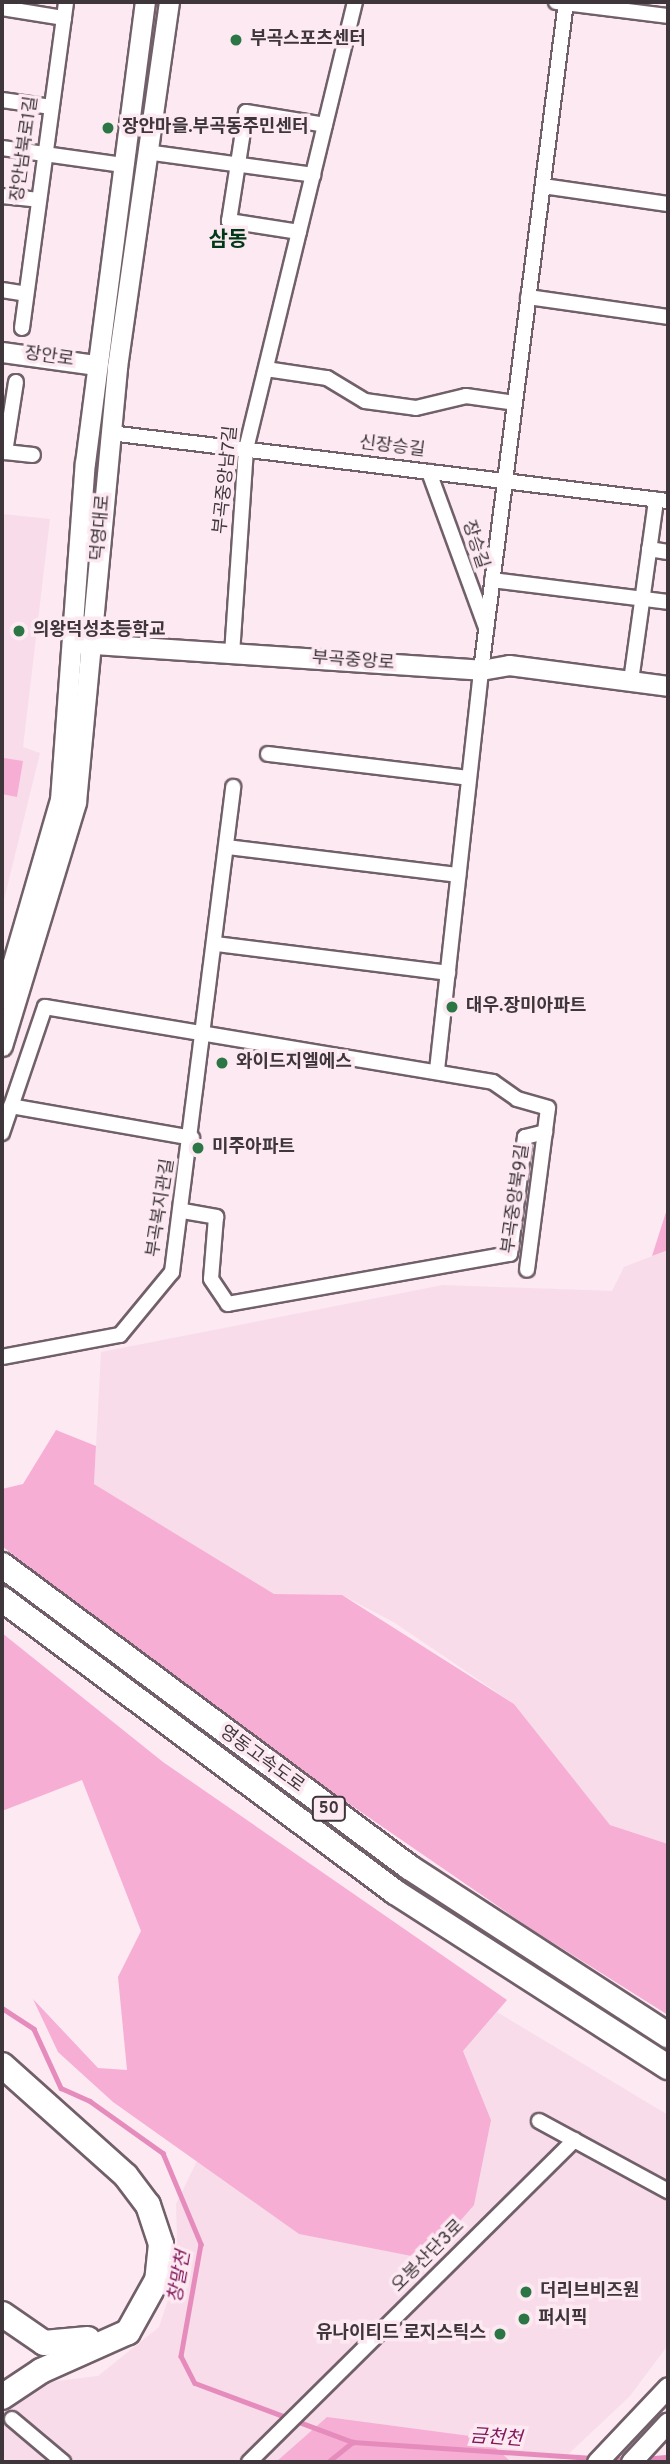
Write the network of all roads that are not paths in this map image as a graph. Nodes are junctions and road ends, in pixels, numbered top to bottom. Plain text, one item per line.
1 (66, 2) edge
2 (145, 2) edge
3 (169, 2) edge
4 (355, 2) edge
5 (563, 2) edge
6 (2, 8) edge
7 (668, 16) edge
8 (64, 18) junction
9 (2, 100) edge
10 (51, 107) junction
11 (325, 125) junction
12 (2, 148) edge
13 (146, 152) junction
14 (45, 153) junction
15 (123, 165) junction
16 (238, 165) junction
17 (313, 176) junction
18 (542, 186) junction
19 (2, 196) edge
20 (39, 200) junction
21 (668, 204) edge
22 (299, 232) junction
23 (2, 290) edge
24 (26, 294) junction
25 (528, 297) junction
26 (668, 317) edge
27 (22, 328) dead end
28 (2, 352) edge
29 (96, 365) junction
30 (266, 369) junction
31 (16, 382) dead end
32 (515, 403) junction
33 (6, 411) edge
34 (110, 433) junction
35 (246, 449) junction
36 (33, 456) dead end
37 (429, 472) junction
38 (505, 481) junction
39 (662, 500) edge
40 (649, 550) junction
41 (668, 552) edge
42 (492, 580) junction
43 (642, 599) junction
44 (668, 602) edge
45 (486, 628) junction
46 (83, 643) junction
47 (232, 654) junction
48 (481, 670) junction
49 (631, 681) junction
50 (668, 686) edge
51 (268, 754) dead end
52 (468, 778) junction
53 (233, 787) dead end
54 (227, 847) junction
55 (458, 875) junction
56 (216, 944) junction
57 (448, 973) junction
58 (2, 999) edge
59 (205, 1033) junction
60 (2, 1046) edge
61 (437, 1070) junction
62 (11, 1106) junction
63 (545, 1132) junction
64 (2, 1133) edge
65 (192, 1138) junction
66 (183, 1211) junction
67 (527, 1270) dead end
68 (2, 1356) edge
69 (2, 1565) edge
70 (2, 1599) edge
71 (668, 2035) edge
72 (2, 2065) edge
73 (667, 2066) edge
74 (2, 2079) edge
75 (539, 2121) dead end
76 (574, 2140) junction
77 (668, 2191) edge
78 (2, 2314) edge
79 (668, 2372) edge
80 (662, 2393) edge
81 (7, 2408) edge
82 (668, 2422) edge
83 (63, 2462) edge
84 (249, 2462) edge
85 (597, 2462) edge
86 (631, 2462) edge

1 - 8 street, 장안남북로1길
2 - 15 street, 덕영대로
3 - 13 street, 덕영대로
4 - 11 street, 부곡중앙남7길
5 - 7 street
5 - 18 street, 장승길
6 - 8 street
8 - 10 street, 장안남북로1길
9 - 10 street
10 - 14 street, 장안남북로1길
11 - 16 street
11 - 17 street, 부곡중앙남7길
12 - 14 street
13 - 16 street
13 - 34 street, 덕영대로
14 - 15 street
14 - 20 street, 장안남북로1길
15 - 29 street, 덕영대로
16 - 17 street
16 - 22 street
17 - 22 street, 부곡중앙남7길
18 - 21 street
18 - 25 street, 장승길
19 - 20 street
20 - 24 street, 장안남북로1길
22 - 30 street, 부곡중앙남7길
23 - 24 street
24 - 27 street, 장안남북로1길
25 - 26 street
25 - 32 street, 장승길
28 - 29 street, 장안로
29 - 46 street, 덕영대로
30 - 32 street
30 - 35 street, 부곡중앙남7길
31 - 33 street
32 - 38 street, 장승길
33 - 36 street
34 - 35 street, 신장승길
34 - 46 street, 덕영대로
35 - 37 street, 신장승길
35 - 47 street, 부곡중앙남7길
37 - 38 street, 신장승길
37 - 45 street, 장승길
38 - 39 street, 신장승길
38 - 42 street, 장승길
39 - 40 street
40 - 41 street
40 - 43 street
42 - 43 street
42 - 45 street, 장승길
43 - 44 street
43 - 49 street
45 - 48 street, 장승길
46 - 47 street, 부곡중앙로
46 - 58 street, 덕영대로
46 - 60 street, 덕영대로
47 - 48 street, 부곡중앙로
48 - 49 street, 부곡중앙로
48 - 52 street
49 - 50 street, 부곡중앙로
51 - 52 street
52 - 55 street
53 - 54 street, 부곡복지관길
54 - 55 street
54 - 56 street, 부곡복지관길
55 - 57 street
56 - 57 street
56 - 59 street, 부곡복지관길
57 - 61 street
59 - 61 street
59 - 62 street
59 - 65 street, 부곡복지관길
61 - 63 street
62 - 64 street
62 - 65 street
63 - 66 street
63 - 67 street, 부곡중앙북9길
65 - 66 street, 부곡복지관길
66 - 68 street, 부곡복지관길
69 - 71 highway, 영동고속도로 / 50
70 - 73 highway, 영동고속도로 / 50
72 - 81 highway
74 - 78 highway
75 - 76 street
76 - 77 street
76 - 84 street, 오봉산단3로
79 - 80 street
80 - 85 street
81 - 83 street
82 - 86 street

